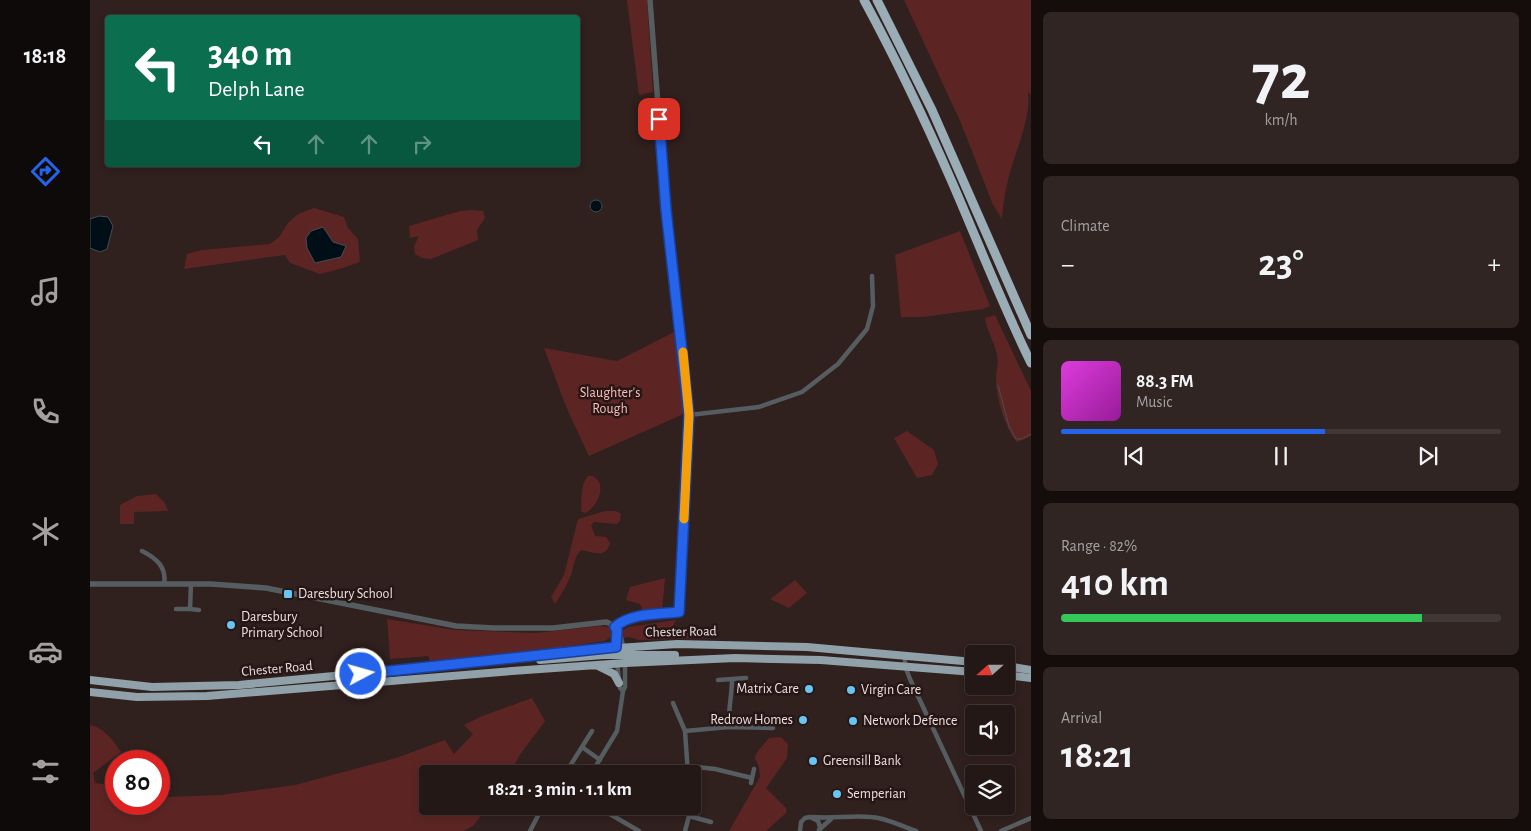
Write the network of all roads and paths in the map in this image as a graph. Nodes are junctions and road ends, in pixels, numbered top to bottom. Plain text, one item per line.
1 (650, 0) edge
2 (864, 0) edge
3 (877, 0) edge
4 (872, 276) dead end
5 (1031, 335) edge
6 (1031, 363) edge
7 (689, 415) junction
8 (142, 551) dead end
9 (90, 584) edge
10 (164, 584) junction
11 (191, 584) junction
12 (176, 609) dead end
13 (190, 609) junction
14 (199, 610) dead end
15 (616, 629) junction
16 (620, 655) junction
17 (905, 656) junction
18 (965, 661) edge
19 (596, 665) junction
20 (905, 666) junction
21 (1015, 667) edge
22 (1031, 670) edge
23 (965, 671) edge
24 (1015, 676) edge
25 (746, 678) dead end
26 (1031, 678) edge
27 (732, 679) junction
28 (90, 680) edge
29 (718, 680) dead end
30 (620, 683) junction
31 (623, 691) junction
32 (90, 692) edge
33 (673, 702) dead end
34 (729, 727) junction
35 (773, 728) dead end
36 (592, 730) dead end
37 (685, 731) junction
38 (582, 747) junction
39 (600, 760) junction
40 (571, 765) edge
41 (597, 765) edge
42 (688, 765) edge
43 (701, 768) edge
44 (754, 769) dead end
45 (538, 815) edge
46 (611, 815) edge
47 (689, 816) joint
48 (813, 817) junction
49 (1031, 818) edge
50 (831, 819) junction
51 (711, 822) dead end
52 (819, 830) edge
53 (530, 831) edge
54 (639, 831) edge
55 (685, 831) edge
56 (798, 831) edge
57 (916, 831) edge
58 (981, 831) edge
59 (1001, 831) edge

1 - 7 street
2 - 6 highway
3 - 5 highway
4 - 7 street
7 - 15 street, Chester Road
8 - 10 street
9 - 10 street
10 - 11 street
11 - 13 street
11 - 15 street
12 - 13 street
13 - 14 street
15 - 16 street
16 - 17 highway, Chester Road
16 - 19 highway, Chester Road
16 - 20 highway, Chester Road
16 - 28 highway, Chester Road
16 - 30 street
16 - 31 street
17 - 18 highway, Chester Road
17 - 20 street
19 - 30 highway
19 - 32 highway, Chester Road
20 - 23 highway, Chester Road
20 - 58 street
21 - 22 highway
24 - 26 highway
25 - 27 street
27 - 29 street
27 - 34 street
30 - 31 street
31 - 39 street
33 - 37 street
34 - 35 street
34 - 37 street
36 - 38 street
37 - 42 street
38 - 39 street
38 - 40 street
39 - 41 street
43 - 44 street
45 - 53 street
46 - 54 street
47 - 51 street
47 - 55 street
48 - 50 street
48 - 52 street
48 - 56 street
49 - 59 street
50 - 52 street
50 - 57 street

